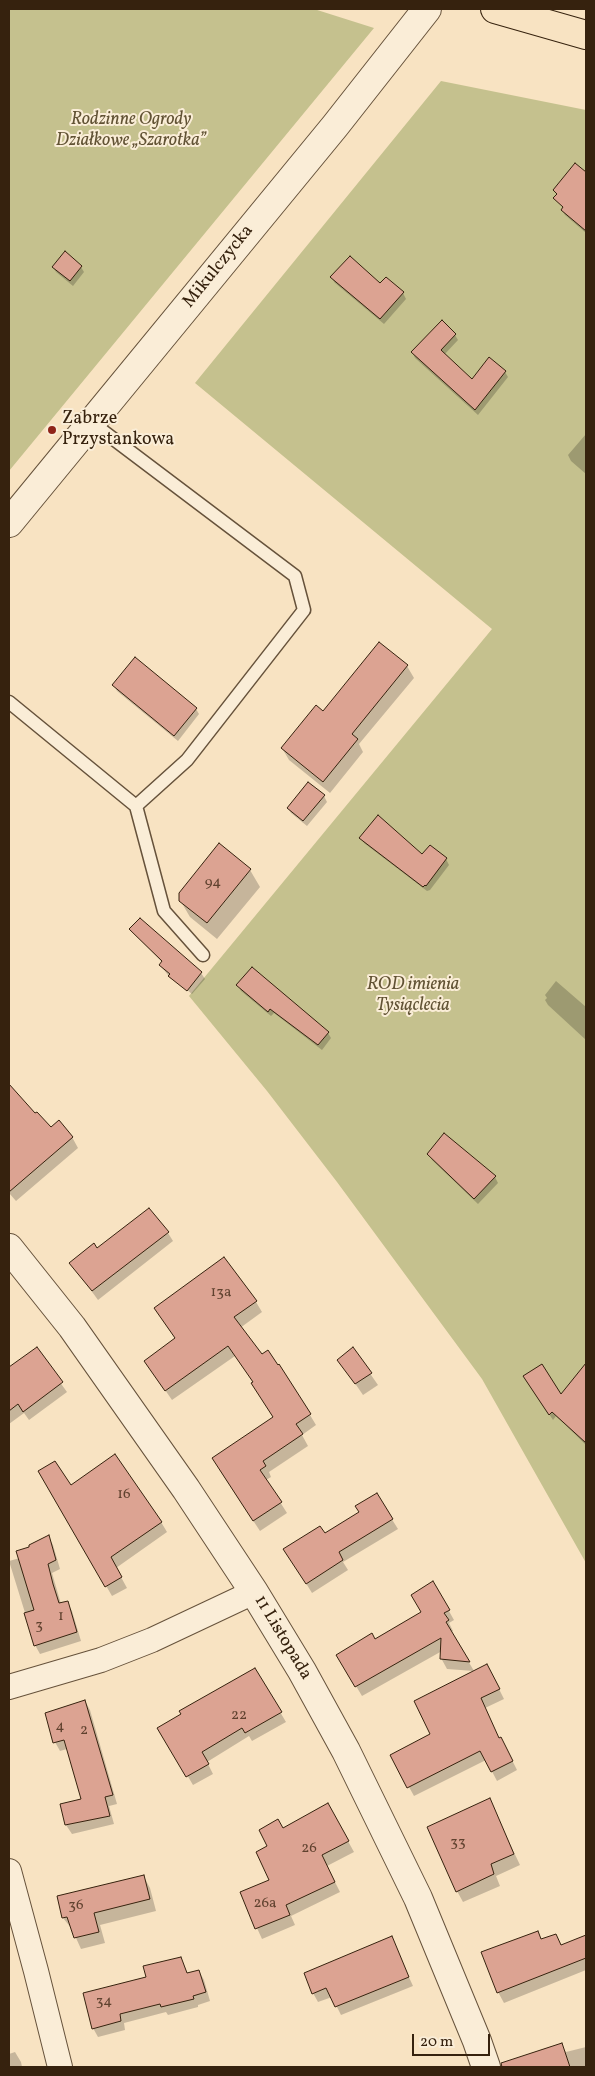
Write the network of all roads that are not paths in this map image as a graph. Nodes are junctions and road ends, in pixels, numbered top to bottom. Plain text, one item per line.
1 (427, 9) edge
2 (496, 9) edge
3 (586, 35) edge
4 (91, 422) junction
5 (9, 523) edge
6 (9, 702) edge
7 (136, 806) junction
8 (203, 955) dead end
9 (9, 1248) edge
10 (254, 1592) junction
11 (9, 1688) edge
12 (9, 1871) edge
13 (60, 2067) edge
14 (486, 2067) edge

1 - 4 street, Mikulczycka
2 - 3 main road
4 - 5 street, Mikulczycka
4 - 7 lane
6 - 7 lane
7 - 8 lane
9 - 10 street, 11 Listopada
10 - 11 street
10 - 14 street, 11 Listopada
12 - 13 street

